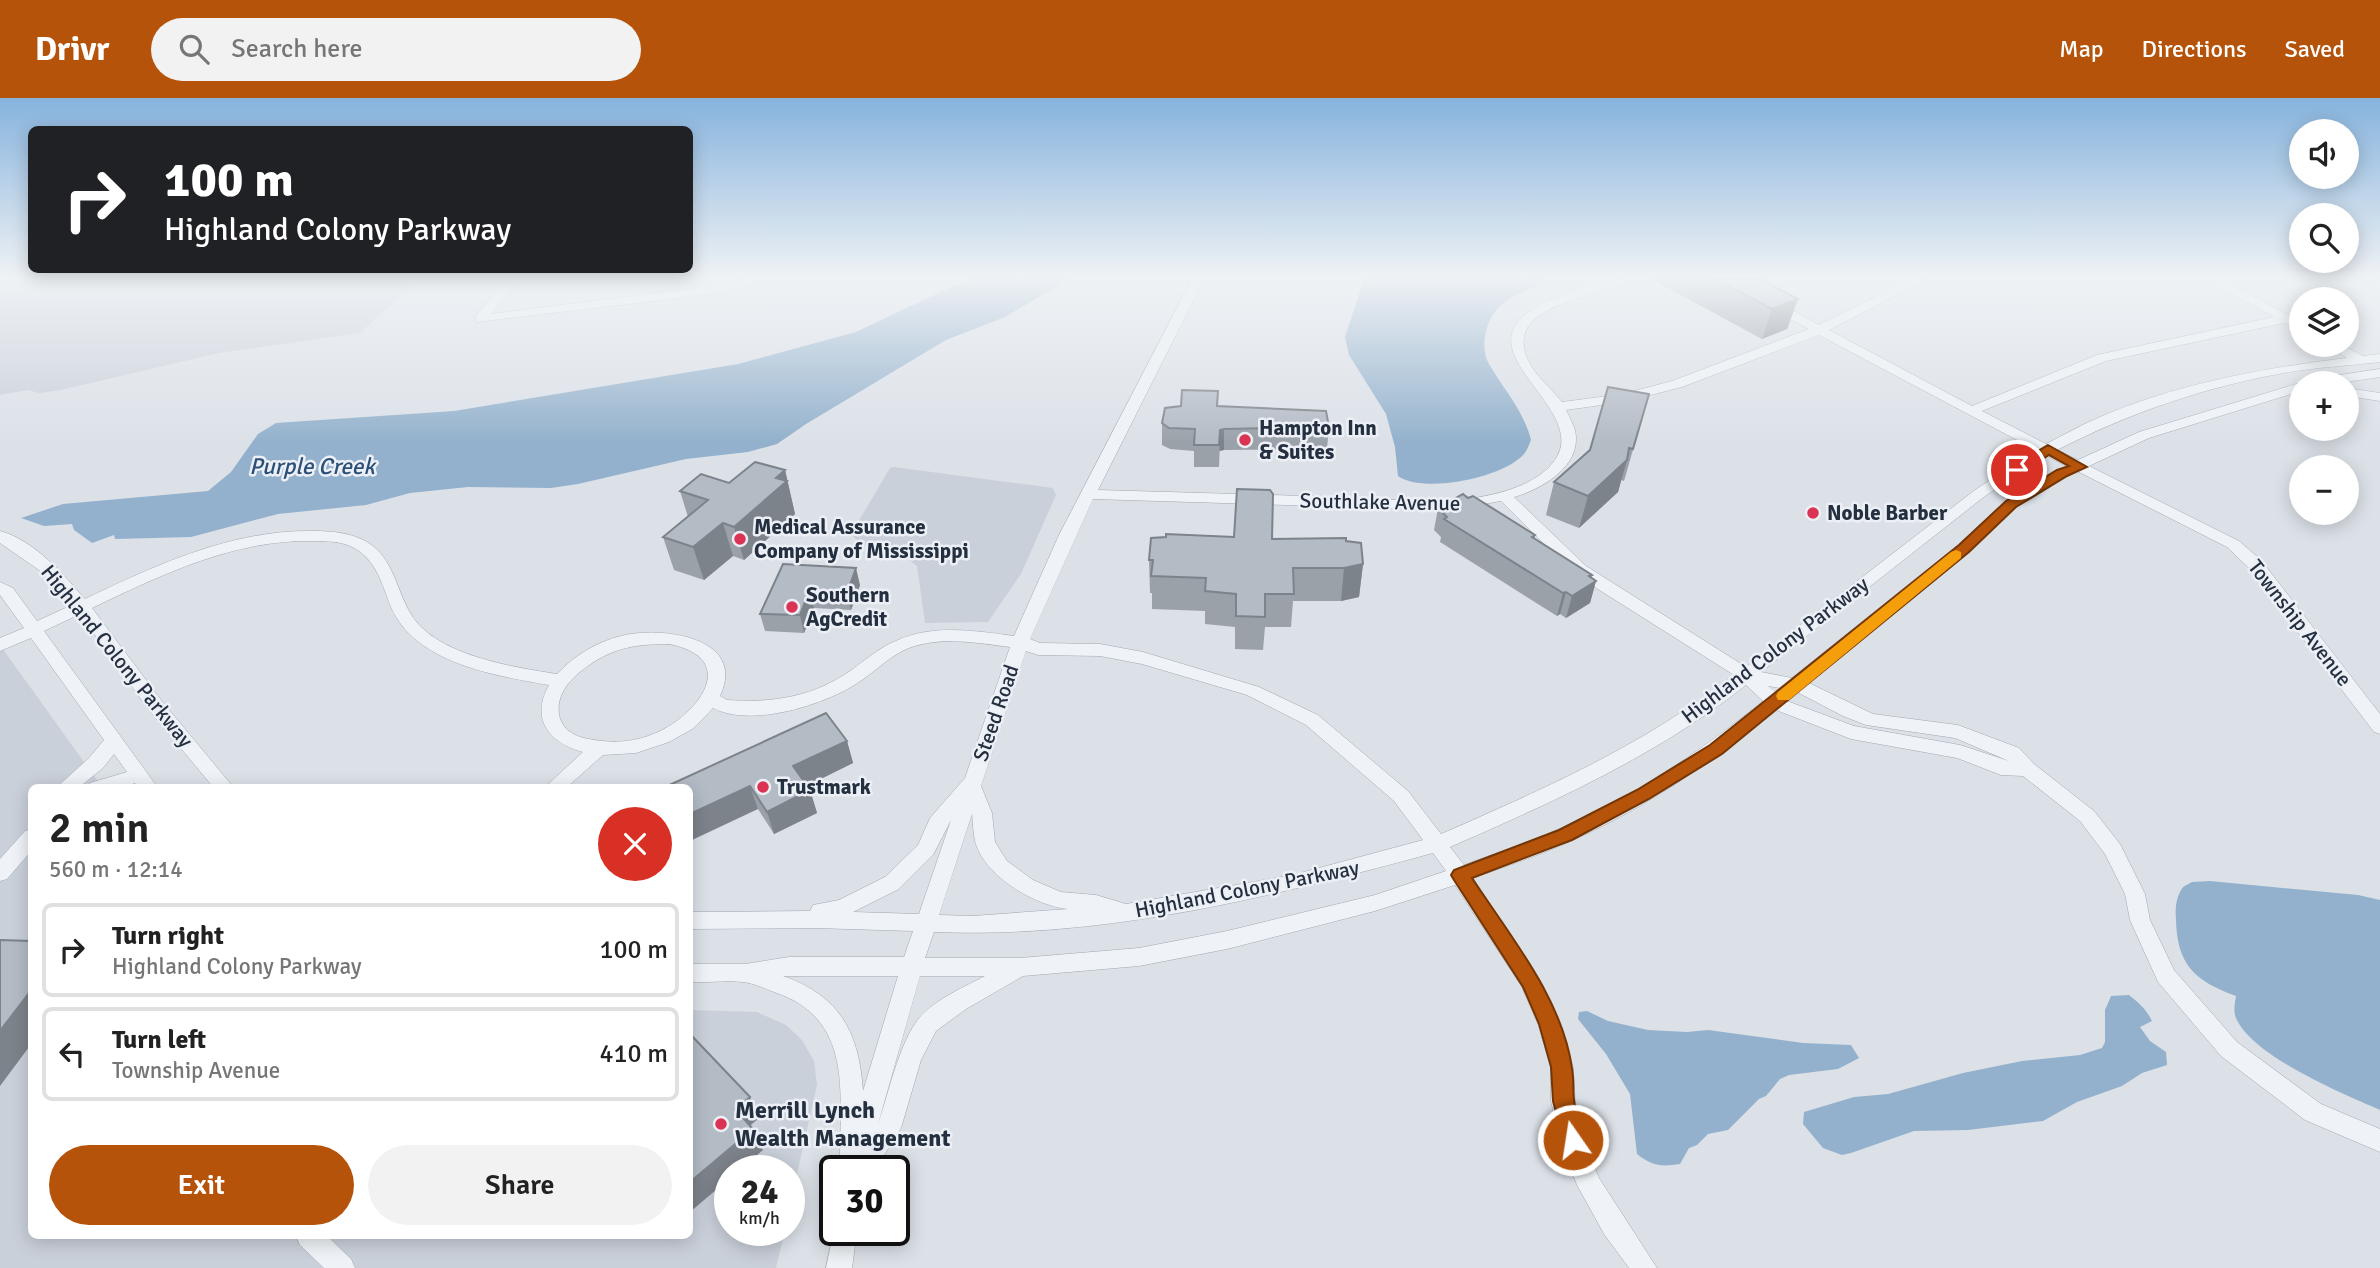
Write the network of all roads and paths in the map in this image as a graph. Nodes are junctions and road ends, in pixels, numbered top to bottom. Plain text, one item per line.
1 (1170, 334) edge
2 (1520, 334) edge
3 (1809, 334) edge
4 (1826, 334) edge
5 (2207, 334) edge
6 (2355, 357) edge
7 (2380, 358) edge
8 (2360, 360) junction
9 (2380, 372) edge
10 (2359, 376) edge
11 (2289, 390) edge
12 (2359, 394) edge
13 (2380, 397) edge
14 (2289, 400) edge
15 (1558, 407) junction
16 (1971, 411) junction
17 (2203, 414) junction
18 (2048, 449) junction
19 (2080, 467) junction
20 (1089, 494) junction
21 (1505, 497) junction
22 (0, 536) edge
23 (0, 587) edge
24 (82, 607) junction
25 (34, 631) junction
26 (1020, 642) junction
27 (0, 645) edge
28 (1748, 676) junction
29 (560, 681) junction
30 (1798, 685) junction
31 (711, 699) junction
32 (1775, 703) junction
33 (2380, 727) edge
34 (115, 740) junction
35 (599, 748) junction
36 (2027, 769) junction
37 (144, 781) edge
38 (971, 783) junction
39 (70, 784) edge
40 (124, 784) edge
41 (222, 784) edge
42 (558, 784) edge
43 (17, 844) edge
44 (1438, 844) junction
45 (0, 873) edge
46 (1460, 875) junction
47 (1125, 913) junction
48 (764, 919) junction
49 (693, 920) edge
50 (928, 922) junction
51 (1020, 967) junction
52 (911, 969) junction
53 (693, 973) edge
54 (745, 973) junction
55 (2380, 1141) edge
56 (855, 1155) edge
57 (860, 1155) edge
58 (868, 1155) edge
59 (312, 1239) edge
60 (842, 1246) edge
61 (338, 1266) edge
62 (839, 1268) edge
63 (1644, 1268) edge

1 - 20 street, Steed Road
2 - 15 street, Southlake Avenue
3 - 15 street
4 - 16 street, Township Avenue
5 - 16 street
6 - 8 street
7 - 8 street, Highland Colony Parkway
8 - 9 street
8 - 18 street, Highland Colony Parkway
9 - 10 street
11 - 17 street, Highland Colony Parkway
12 - 13 street
14 - 17 street
15 - 21 street, Southlake Avenue
16 - 18 street, Township Avenue
17 - 19 street, Highland Colony Parkway
18 - 19 street, Township Avenue
18 - 28 street, Highland Colony Parkway
19 - 30 street, Highland Colony Parkway
19 - 33 street, Township Avenue
20 - 21 street, Southlake Avenue
20 - 26 street, Steed Road
21 - 28 street
22 - 24 street, Highland Colony Parkway
23 - 25 street
24 - 25 street
24 - 29 street
24 - 41 street, Highland Colony Parkway
25 - 27 street
25 - 34 street
26 - 31 street
26 - 38 street, Steed Road
26 - 44 street
28 - 30 street
28 - 32 street
28 - 44 street, Highland Colony Parkway
29 - 31 street
29 - 35 street
30 - 32 street, Highland Colony Parkway
30 - 36 street
31 - 35 street
32 - 36 street
32 - 46 street, Highland Colony Parkway
34 - 37 street
34 - 39 street
35 - 42 street
36 - 55 street
37 - 40 street
38 - 47 street
38 - 48 street
38 - 50 street, Steed Road
43 - 45 street
44 - 46 street
44 - 47 street, Highland Colony Parkway
46 - 51 street, Highland Colony Parkway
46 - 63 street
47 - 50 street, Highland Colony Parkway
48 - 49 street, Highland Colony Parkway
48 - 50 street, Highland Colony Parkway
50 - 52 street, Steed Road
51 - 52 street, Highland Colony Parkway
51 - 58 street
52 - 54 street, Highland Colony Parkway
52 - 57 street, Steed Road
53 - 54 street, Highland Colony Parkway
54 - 56 street
59 - 61 street
60 - 62 street

